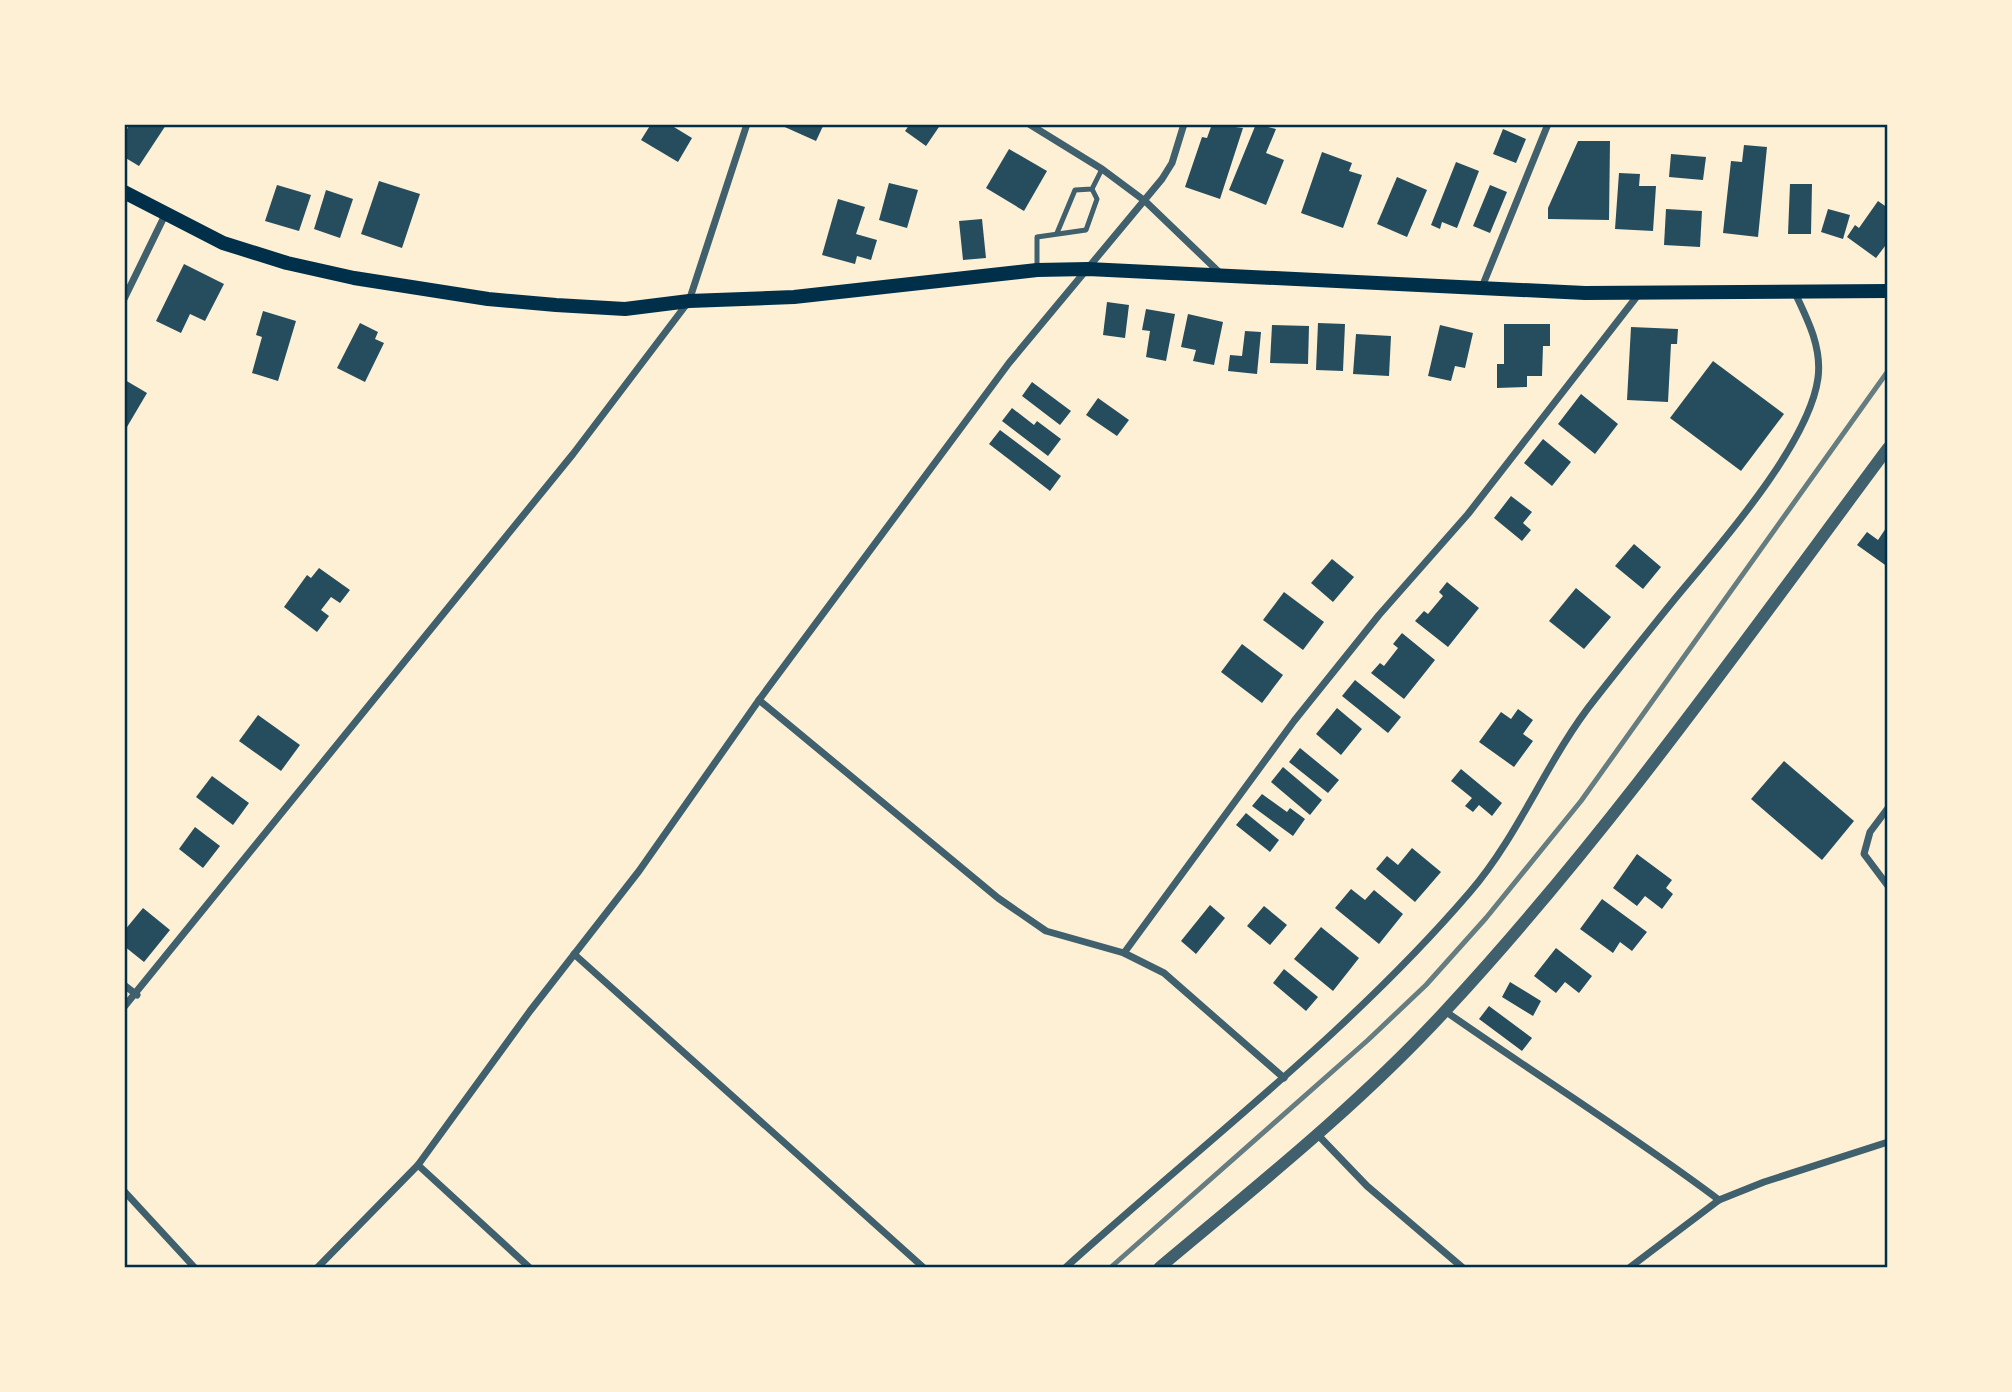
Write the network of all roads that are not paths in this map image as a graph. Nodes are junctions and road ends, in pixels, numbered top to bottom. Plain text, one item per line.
1 (747, 124) edge
2 (1029, 124) edge
3 (1184, 124) edge
4 (1548, 124) edge
5 (1102, 169) junction
6 (1092, 189) junction
7 (124, 192) edge
8 (1144, 201) junction
9 (165, 215) junction
10 (1057, 233) junction
11 (1088, 268) junction
12 (1037, 270) junction
13 (1221, 274) junction
14 (1482, 287) junction
15 (1884, 291) edge
16 (1796, 293) junction
17 (1639, 294) junction
18 (124, 299) edge
19 (689, 301) junction
20 (1888, 448) edge
21 (759, 700) junction
22 (1888, 808) edge
23 (1888, 886) edge
24 (1124, 953) junction
25 (573, 954) junction
26 (124, 985) edge
27 (137, 995) junction
28 (124, 1007) edge
29 (1446, 1011) junction
30 (1284, 1078) junction
31 (1317, 1135) junction
32 (1888, 1142) edge
33 (418, 1164) junction
34 (124, 1191) edge
35 (1719, 1200) junction
36 (195, 1268) edge
37 (317, 1268) edge
38 (530, 1268) edge
39 (925, 1268) edge
40 (1065, 1268) edge
41 (1159, 1268) edge
42 (1463, 1268) edge
43 (1629, 1268) edge

1 - 19 street
2 - 5 street
3 - 8 street
4 - 14 street
5 - 6 lane
5 - 8 street
6 - 10 lane
6 - 10 lane
7 - 9 main road
8 - 11 street
8 - 13 street
9 - 18 street
9 - 19 main road
10 - 12 lane
11 - 12 main road
11 - 13 main road
11 - 21 street
12 - 19 main road
13 - 14 main road
14 - 17 main road
15 - 16 main road
16 - 17 main road
16 - 30 street
17 - 24 street
19 - 27 street
20 - 29 street
21 - 24 street
21 - 25 street
22 - 23 street
24 - 30 street
25 - 33 street
25 - 39 street
26 - 27 street
27 - 28 street
29 - 31 street
29 - 35 street
30 - 40 street
31 - 41 street
31 - 42 street
32 - 35 street
33 - 37 street
33 - 38 street
34 - 36 street
35 - 43 street

